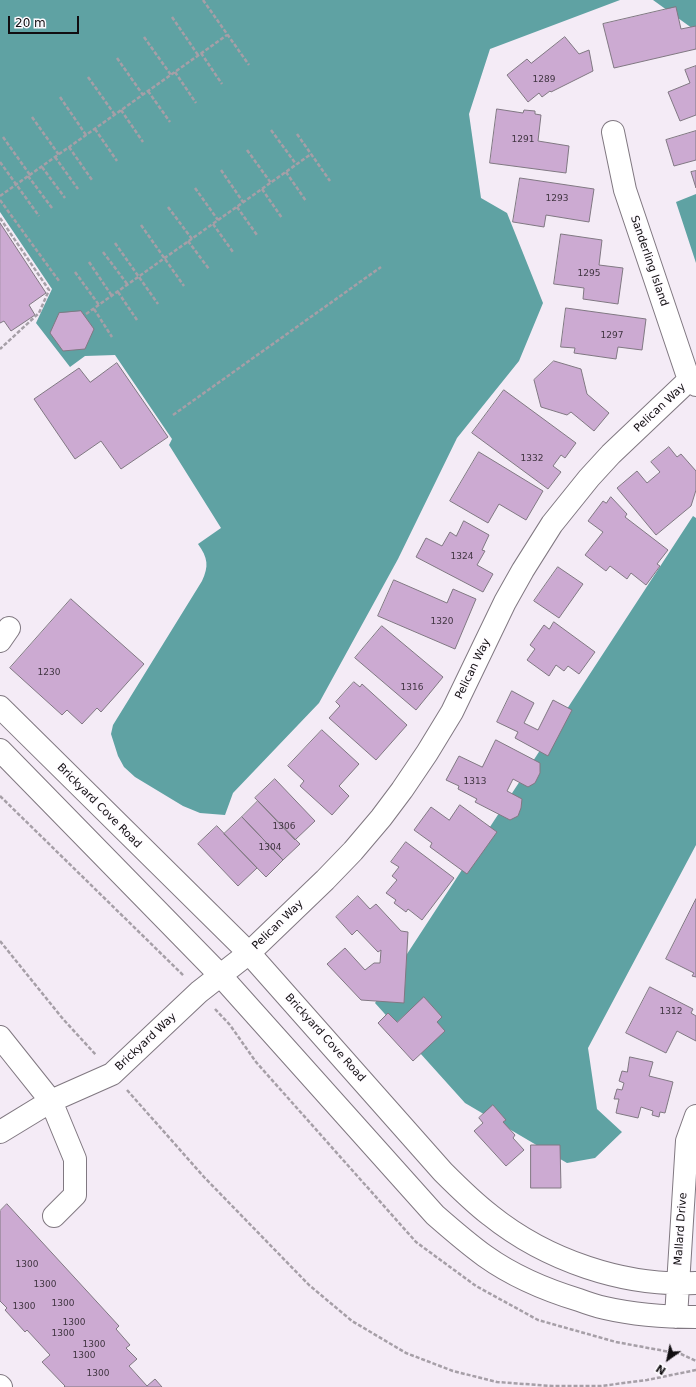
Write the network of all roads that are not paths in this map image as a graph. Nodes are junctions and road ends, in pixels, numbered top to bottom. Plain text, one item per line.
1 (613, 132) dead end
2 (693, 382) edge
3 (0, 708) edge
4 (0, 750) edge
5 (249, 953) junction
6 (221, 976) junction
7 (0, 1037) edge
8 (51, 1101) junction
9 (696, 1116) edge
10 (0, 1132) edge
11 (54, 1216) dead end
12 (687, 1284) edge
13 (686, 1317) edge

1 - 2 street, Sanderling Island
2 - 5 street, Pelican Way
3 - 5 street, Brickyard Cove Road
4 - 6 street
5 - 6 street, Pelican Way
5 - 12 street, Brickyard Cove Road
6 - 8 street, Brickyard Way
6 - 13 street
7 - 8 street
8 - 10 street, Brickyard Way
8 - 11 street
9 - 12 street, Mallard Drive
12 - 13 street, Mallard Drive

